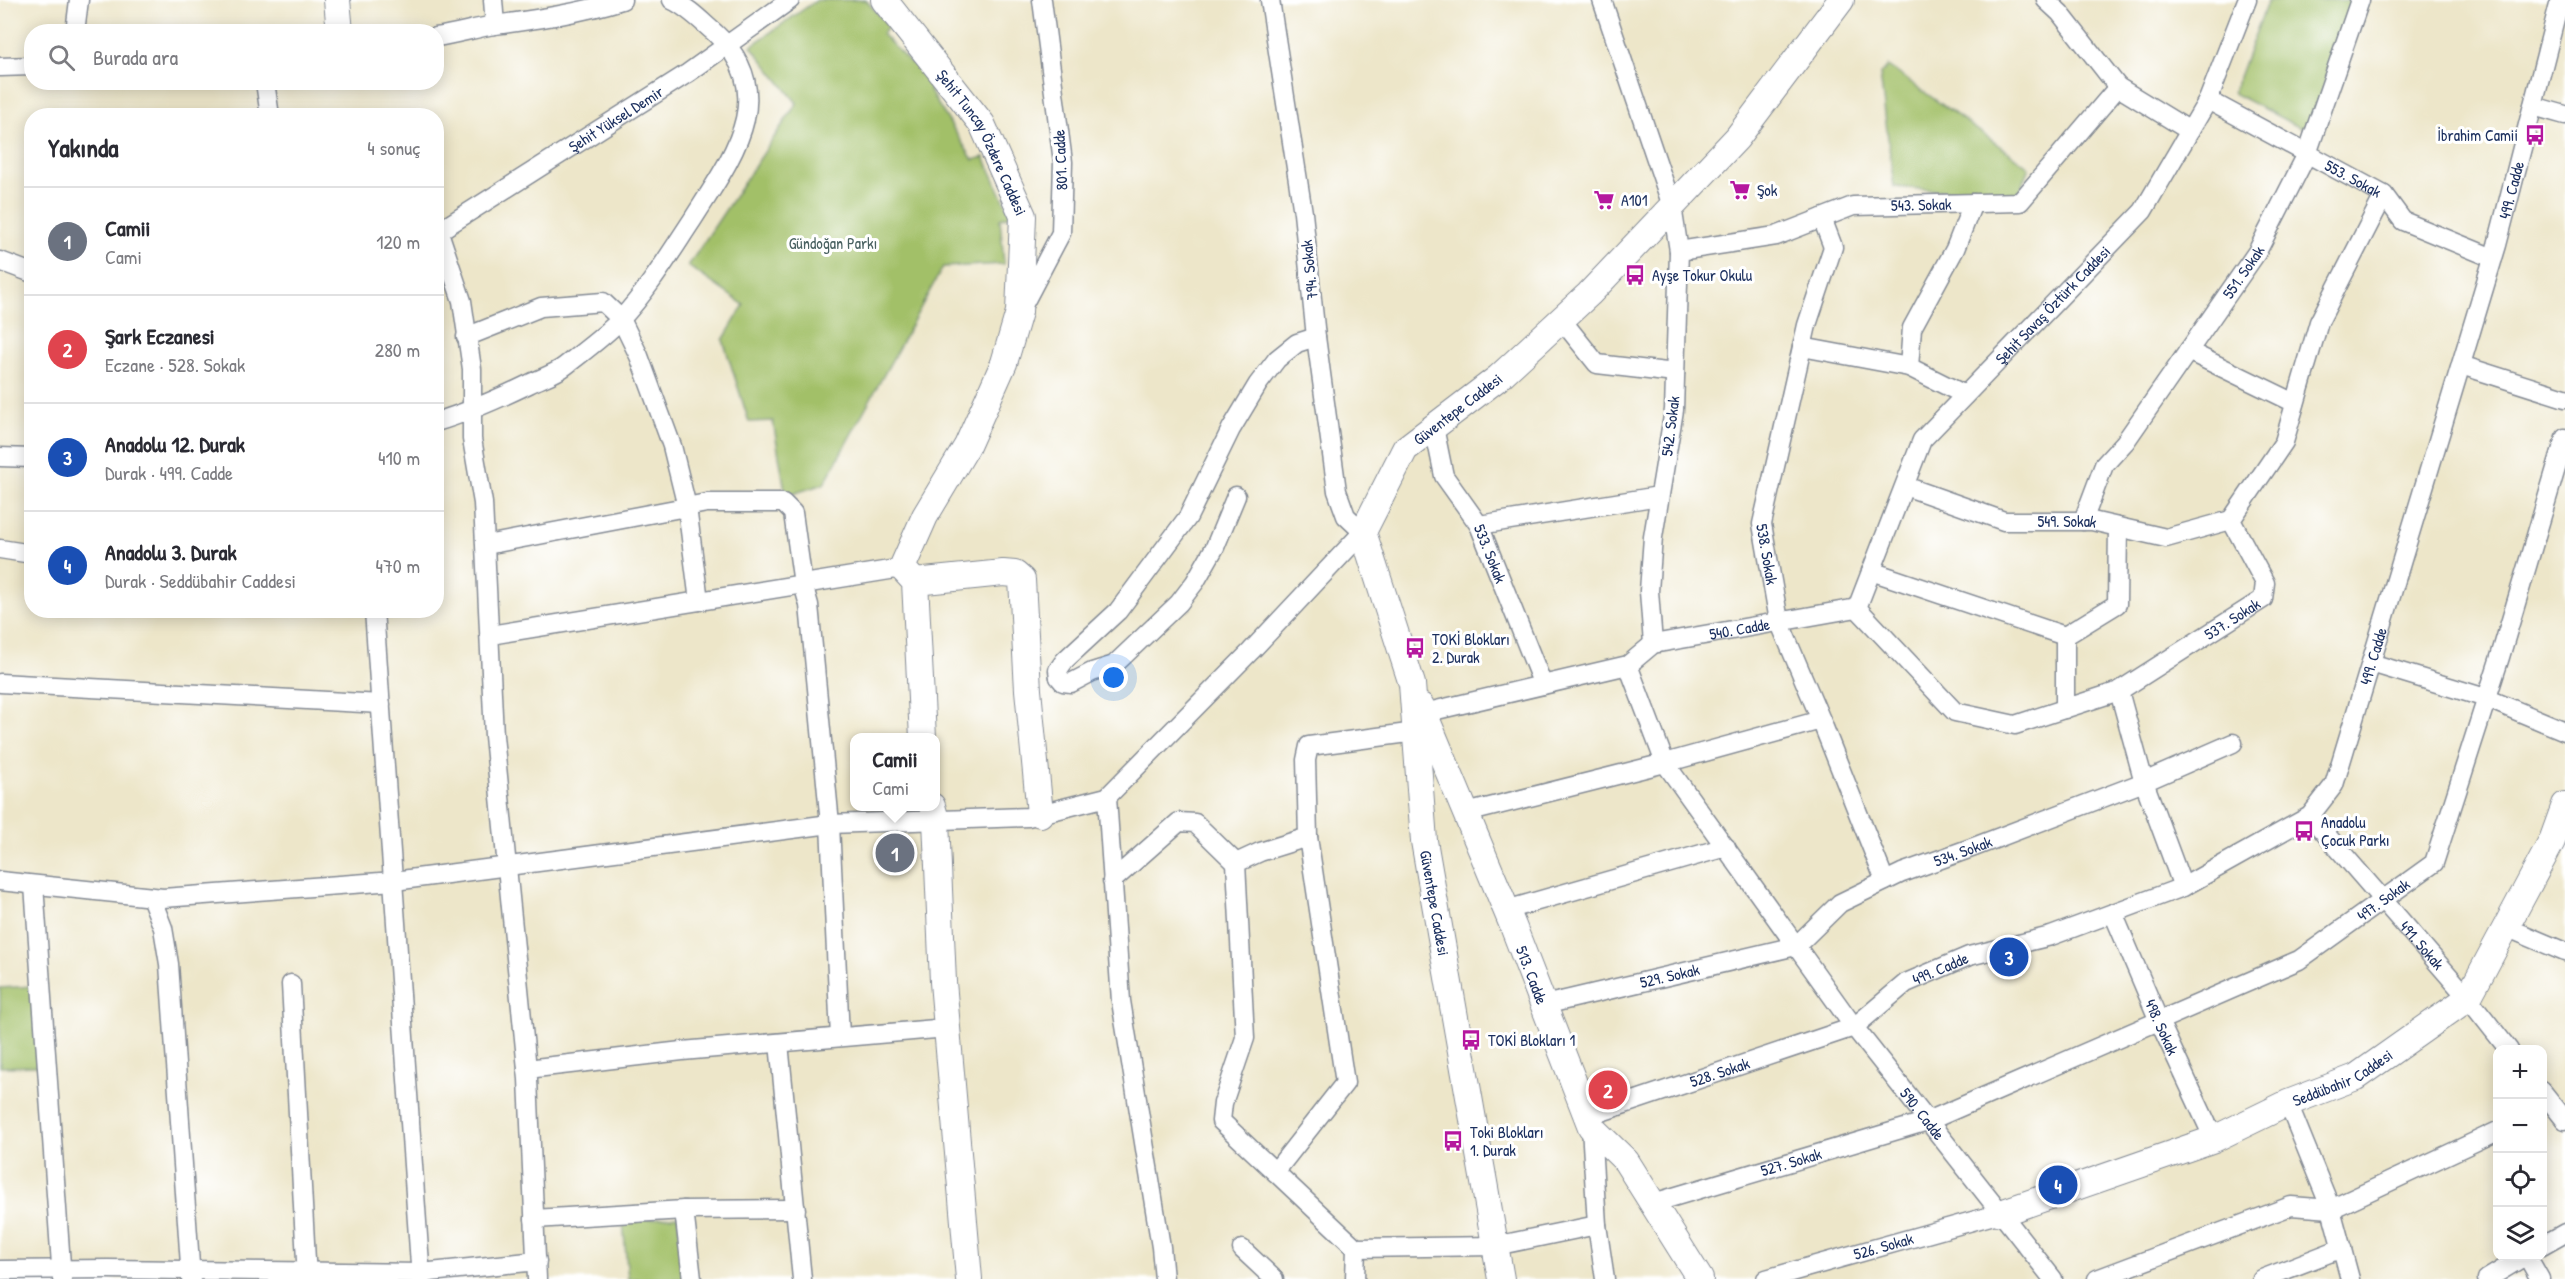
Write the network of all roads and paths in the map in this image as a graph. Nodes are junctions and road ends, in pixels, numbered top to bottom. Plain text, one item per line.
1 (80, 0) edge
2 (337, 0) edge
3 (493, 0) edge
4 (622, 0) edge
5 (672, 0) edge
6 (790, 0) edge
7 (884, 0) edge
8 (1042, 0) edge
9 (1270, 0) edge
10 (1602, 0) edge
11 (1841, 0) edge
12 (2046, 0) edge
13 (2247, 0) edge
14 (2360, 0) edge
15 (2558, 1) edge
16 (76, 24) edge
17 (339, 24) edge
18 (495, 25) junction
19 (444, 35) edge
20 (729, 45) junction
21 (24, 66) edge
22 (0, 67) edge
23 (2118, 87) junction
24 (267, 90) edge
25 (2208, 100) junction
26 (2533, 106) junction
27 (269, 108) edge
28 (2565, 115) edge
29 (2190, 131) junction
30 (2307, 154) junction
31 (2384, 195) junction
32 (1973, 203) junction
33 (1672, 206) junction
34 (1822, 218) junction
35 (444, 228) edge
36 (444, 249) edge
37 (1678, 251) junction
38 (2493, 258) junction
39 (0, 261) edge
40 (24, 270) edge
41 (1019, 312) junction
42 (621, 319) junction
43 (1562, 319) junction
44 (466, 337) junction
45 (1316, 337) junction
46 (1802, 347) junction
47 (2188, 351) junction
48 (2461, 365) junction
49 (1909, 367) junction
50 (1675, 373) junction
51 (1965, 395) junction
52 (2565, 398) edge
53 (2295, 404) junction
54 (472, 411) junction
55 (444, 420) edge
56 (1434, 427) junction
57 (2565, 438) edge
58 (0, 457) edge
59 (24, 458) edge
60 (1905, 486) junction
61 (1236, 496) dead end
62 (1659, 496) junction
63 (687, 507) junction
64 (2231, 520) junction
65 (2084, 521) junction
66 (1479, 525) junction
67 (2118, 526) junction
68 (1363, 532) junction
69 (486, 545) junction
70 (0, 549) edge
71 (24, 553) edge
72 (1871, 572) junction
73 (908, 575) junction
74 (803, 584) junction
75 (699, 601) junction
76 (1857, 608) junction
77 (375, 618) edge
78 (1779, 621) junction
79 (490, 635) junction
80 (2065, 636) junction
81 (1653, 645) junction
82 (2371, 663) junction
83 (1628, 665) junction
84 (1059, 677) junction
85 (0, 683) edge
86 (1543, 685) junction
87 (1028, 690) junction
88 (2119, 691) junction
89 (2486, 698) junction
90 (381, 705) junction
91 (2065, 709) junction
92 (1821, 720) junction
93 (1420, 723) junction
94 (2565, 731) edge
95 (923, 733) edge
96 (2234, 743) dead end
97 (1665, 763) junction
98 (2144, 782) junction
99 (1107, 796) junction
100 (2565, 805) edge
101 (934, 813) edge
102 (1466, 813) junction
103 (1040, 814) junction
104 (2310, 816) junction
105 (830, 824) junction
106 (1308, 837) junction
107 (1726, 847) junction
108 (1236, 863) junction
109 (508, 865) junction
110 (0, 881) edge
111 (394, 881) junction
112 (1112, 881) junction
113 (1885, 881) junction
114 (34, 885) junction
115 (2183, 887) junction
116 (151, 897) junction
117 (2382, 899) junction
118 (1506, 910) junction
119 (2113, 913) junction
120 (2506, 927) junction
121 (1796, 946) junction
122 (2565, 952) edge
123 (291, 984) dead end
124 (2468, 998) junction
125 (1544, 1005) junction
126 (2159, 1021) junction
127 (1854, 1027) junction
128 (947, 1028) junction
129 (840, 1037) junction
130 (779, 1043) junction
131 (2506, 1045) edge
132 (527, 1069) junction
133 (2288, 1103) junction
134 (2547, 1103) edge
135 (2565, 1120) edge
136 (1928, 1121) junction
137 (1589, 1122) junction
138 (2493, 1133) edge
139 (2214, 1139) junction
140 (1275, 1172) junction
141 (1653, 1203) junction
142 (796, 1209) junction
143 (2331, 1209) junction
144 (684, 1210) junction
145 (2001, 1213) junction
146 (534, 1219) junction
147 (1597, 1226) junction
148 (2565, 1233) edge
149 (2547, 1243) edge
150 (1495, 1246) junction
151 (1356, 1248) junction
152 (2342, 1248) junction
153 (1242, 1249) dead end
154 (2519, 1261) edge
155 (2529, 1261) edge
156 (0, 1270) edge
157 (537, 1270) edge
158 (61, 1274) edge
159 (191, 1274) edge
160 (307, 1275) edge
161 (421, 1276) edge
162 (692, 1279) edge
163 (802, 1279) edge
164 (969, 1279) edge
165 (1164, 1279) edge
166 (1274, 1279) edge
167 (1355, 1279) edge
168 (1501, 1279) edge
169 (1605, 1279) edge
170 (1700, 1279) edge
171 (1766, 1279) edge
172 (2053, 1279) edge
173 (2097, 1279) edge
174 (2262, 1279) edge
175 (2350, 1279) edge
176 (2487, 1279) edge
177 (2540, 1279) edge

1 - 16 street
2 - 17 street
3 - 18 street
4 - 18 street
5 - 20 street
6 - 20 street, Şehit Yüksel Demir
7 - 41 street, Şehit Tuncay Özdere Caddesi
8 - 41 street, 801. Cadde
9 - 45 street, 794. Sokak
10 - 33 street, 542. Sokak
11 - 33 street, Güventepe Caddesi
12 - 23 street
13 - 25 street, Şehit Savaş Öztürk Caddesi
14 - 30 street, 551. Sokak
15 - 26 street, 499. Cadde
18 - 19 street
20 - 35 street, Şehit Yüksel Demir
20 - 42 street
21 - 22 street
23 - 29 street
23 - 32 street, 543. Sokak
24 - 27 street
25 - 29 street, Şehit Savaş Öztürk Caddesi
25 - 30 street, 553. Sokak
26 - 28 street
26 - 38 street, 499. Cadde
29 - 51 street, Şehit Savaş Öztürk Caddesi
30 - 31 street, 553. Sokak
30 - 47 street, 551. Sokak
31 - 38 street, 553. Sokak
31 - 53 street
32 - 34 street, 543. Sokak
32 - 49 street
33 - 37 street, 542. Sokak
33 - 43 street, Güventepe Caddesi
34 - 37 street, 543. Sokak
34 - 46 street, 538. Sokak
36 - 44 street
37 - 50 street, 542. Sokak
38 - 48 street, 499. Cadde
39 - 40 street
41 - 73 street, Şehit Tuncay Özdere Caddesi
42 - 44 street
42 - 54 street
42 - 63 street
43 - 50 street
43 - 56 street, Güventepe Caddesi
44 - 54 street
45 - 68 street, 794. Sokak
45 - 84 street
46 - 49 street
46 - 78 street, 538. Sokak
47 - 53 street
47 - 65 street, 551. Sokak
48 - 52 street
48 - 82 street, 499. Cadde
49 - 51 street
50 - 62 street, 542. Sokak
51 - 60 street, Şehit Savaş Öztürk Caddesi
53 - 64 street
54 - 55 street
54 - 69 street
56 - 66 street, 533. Sokak
56 - 68 street, Güventepe Caddesi
57 - 89 street, 497. Sokak
58 - 59 street
60 - 65 street, 549. Sokak
60 - 72 street, Şehit Savaş Öztürk Caddesi
61 - 84 street
62 - 66 street
62 - 81 street, 542. Sokak
63 - 69 street
63 - 74 street
63 - 75 street
64 - 67 street, 549. Sokak
64 - 88 street, 537. Sokak
65 - 67 street, 549. Sokak
66 - 86 street, 533. Sokak
67 - 80 street
68 - 93 street, 513. Cadde
68 - 99 street
69 - 79 street
70 - 71 street
72 - 76 street, Şehit Savaş Öztürk Caddesi
72 - 80 street
73 - 74 street
73 - 87 street
73 - 95 street
74 - 75 street
74 - 105 street
75 - 79 street
76 - 78 street, 540. Cadde
76 - 91 street, 537. Sokak
77 - 90 street
78 - 81 street, 540. Cadde
78 - 92 street, 538. Sokak
79 - 109 street
80 - 91 street
81 - 83 street, 540. Cadde
82 - 89 street
82 - 104 street, 499. Cadde
83 - 86 street
83 - 97 street, 590. Cadde
84 - 87 street
85 - 90 street
86 - 93 street
87 - 103 street
88 - 91 street, 537. Sokak
88 - 98 street
89 - 94 street
89 - 117 street, 497. Sokak
90 - 111 street
92 - 97 street
92 - 113 street, 538. Sokak
93 - 102 street, 513. Cadde
93 - 106 street
93 - 150 street, Güventepe Caddesi
96 - 98 street, 534. Sokak
97 - 102 street
97 - 107 street, 590. Cadde
98 - 113 street, 534. Sokak
98 - 115 street
99 - 103 street
99 - 112 street
100 - 120 street, Seddübahir Caddesi
101 - 103 street
101 - 105 street
101 - 128 street
102 - 118 street, 513. Cadde
104 - 115 street, 499. Cadde
104 - 117 street, 491. Sokak
105 - 109 street
105 - 129 street
106 - 108 street
106 - 140 street
107 - 118 street
107 - 121 street, 590. Cadde
108 - 112 street
108 - 140 street
109 - 111 street
109 - 132 street
110 - 114 street
111 - 116 street
111 - 161 street
112 - 165 street
113 - 121 street, 534. Sokak
114 - 116 street
114 - 158 street
115 - 119 street, 499. Cadde
116 - 159 street
117 - 124 street, 491. Sokak
117 - 126 street, 497. Sokak
118 - 125 street, 513. Cadde
119 - 126 street, 498. Sokak
119 - 127 street, 499. Cadde
120 - 122 street
120 - 124 street, Seddübahir Caddesi
121 - 125 street, 529. Sokak
121 - 127 street, 590. Cadde
123 - 160 street
124 - 131 street, 491. Sokak
124 - 133 street, Seddübahir Caddesi
125 - 137 street, 513. Cadde
126 - 136 street, 497. Sokak
126 - 139 street, 498. Sokak
127 - 136 street, 590. Cadde
127 - 137 street, 528. Sokak
128 - 129 street
128 - 164 street
129 - 130 street
130 - 132 street
130 - 142 street
132 - 146 street
133 - 139 street, Seddübahir Caddesi
133 - 143 street
134 - 135 street
136 - 141 street, 527. Sokak
136 - 145 street, 590. Cadde
137 - 141 street, 513. Cadde
137 - 147 street
138 - 143 street
139 - 145 street, Seddübahir Caddesi
140 - 151 street
141 - 170 street, 513. Cadde
142 - 144 street
142 - 163 street
143 - 152 street
143 - 173 street
144 - 146 street
144 - 162 street
145 - 171 street, 526. Sokak
145 - 172 street, 590. Cadde
146 - 157 street
147 - 150 street
147 - 169 street
148 - 149 street
150 - 151 street
150 - 168 street, Güventepe Caddesi
151 - 167 street
152 - 174 street
152 - 175 street
153 - 166 street
154 - 176 street
155 - 177 street
156 - 158 street
157 - 161 street
158 - 159 street
159 - 160 street
160 - 161 street

